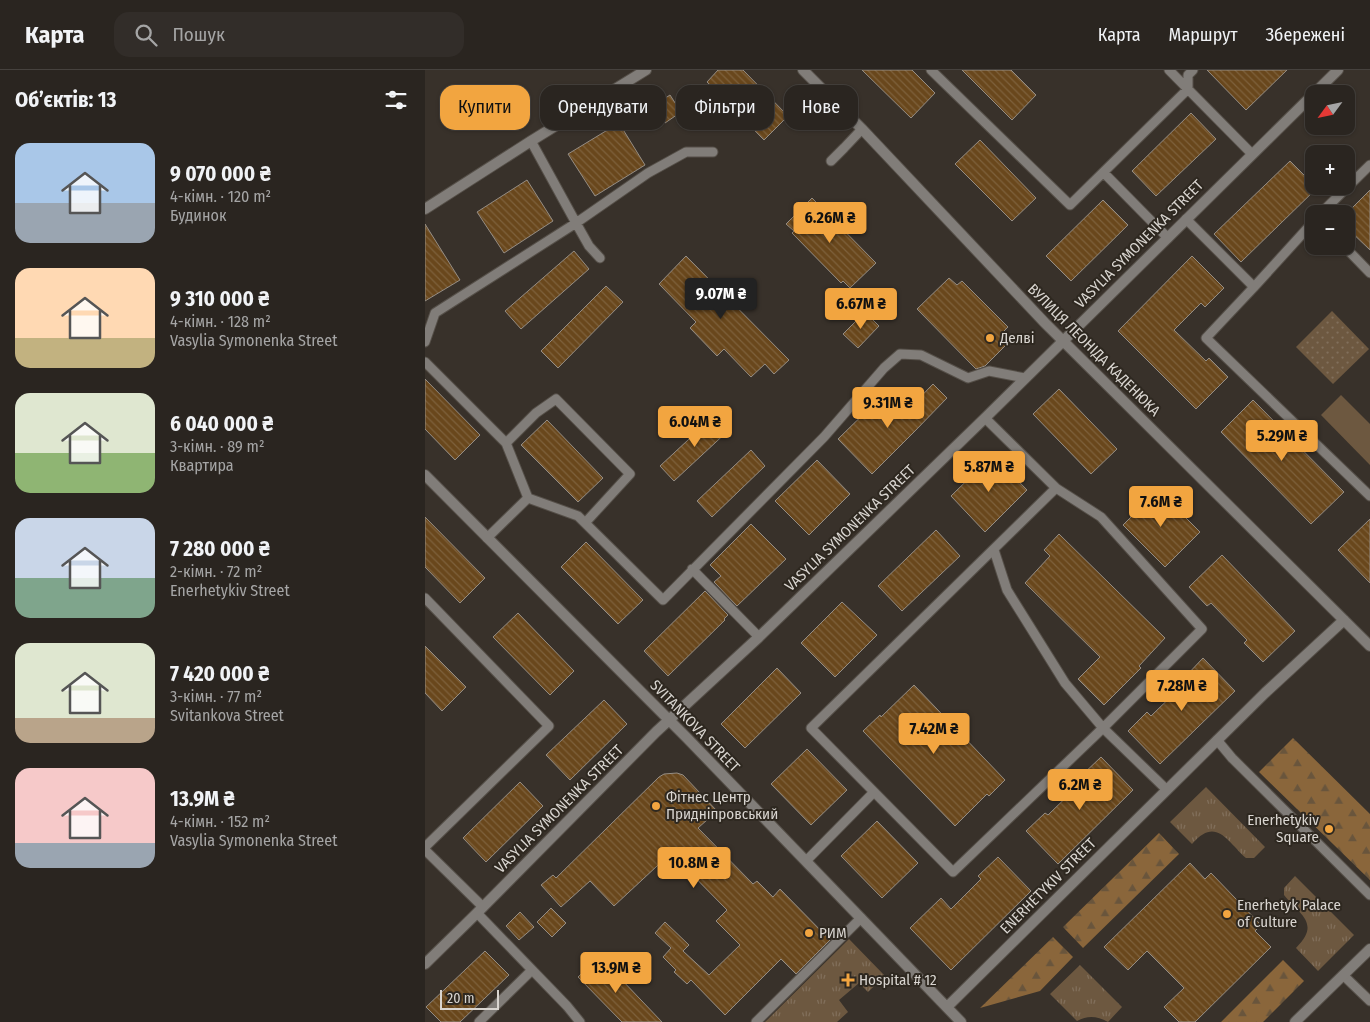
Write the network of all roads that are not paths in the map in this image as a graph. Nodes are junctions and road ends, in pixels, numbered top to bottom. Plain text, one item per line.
1 (646, 70) edge
2 (803, 70) edge
3 (931, 70) edge
4 (1169, 70) edge
5 (1193, 70) edge
6 (1338, 70) edge
7 (1188, 89) junction
8 (862, 129) junction
9 (531, 141) junction
10 (713, 152) dead end
11 (1252, 154) junction
12 (831, 161) dead end
13 (1370, 165) edge
14 (1104, 173) junction
15 (1329, 205) edge
16 (425, 209) edge
17 (1187, 218) junction
18 (576, 223) junction
19 (1305, 230) edge
20 (1168, 238) junction
21 (1353, 255) edge
22 (600, 258) dead end
23 (1370, 272) edge
24 (1254, 287) junction
25 (1063, 340) junction
26 (425, 342) edge
27 (425, 362) edge
28 (1025, 378) junction
29 (985, 418) junction
30 (506, 443) junction
31 (425, 475) edge
32 (1056, 488) junction
33 (1370, 496) edge
34 (528, 498) junction
35 (585, 523) junction
36 (487, 538) junction
37 (994, 550) junction
38 (692, 569) junction
39 (425, 598) edge
40 (1344, 620) junction
41 (759, 637) junction
42 (1370, 646) edge
43 (669, 720) junction
44 (1103, 728) junction
45 (1217, 740) junction
46 (1167, 790) junction
47 (874, 792) junction
48 (425, 848) edge
49 (806, 861) junction
50 (1370, 895) edge
51 (480, 910) junction
52 (861, 918) junction
53 (1370, 949) edge
54 (425, 964) edge
55 (532, 970) junction
56 (1343, 975) junction
57 (1370, 1001) edge
58 (947, 1007) junction
59 (479, 1022) edge
60 (580, 1022) edge
61 (756, 1022) edge
62 (961, 1022) edge
63 (1295, 1022) edge

1 - 9 street
2 - 8 street, ВУЛИЦЯ ЛЕОНІДА КАДЕНЮКА
3 - 14 lane
4 - 7 lane
5 - 7 lane
6 - 11 street, VASYLIA SYMONENKA STREET
7 - 11 lane
7 - 14 lane
8 - 12 lane
8 - 25 street, ВУЛИЦЯ ЛЕОНІДА КАДЕНЮКА
9 - 16 street
9 - 18 lane
10 - 18 lane
11 - 17 street, VASYLIA SYMONENKA STREET
13 - 15 lane
14 - 20 lane
17 - 20 street, VASYLIA SYMONENKA STREET
17 - 24 lane
18 - 22 lane
18 - 26 lane
19 - 24 lane
20 - 25 street, VASYLIA SYMONENKA STREET
21 - 23 lane
24 - 33 lane
25 - 28 street, VASYLIA SYMONENKA STREET
25 - 40 street, ВУЛИЦЯ ЛЕОНІДА КАДЕНЮКА
27 - 30 lane
28 - 29 street, VASYLIA SYMONENKA STREET
28 - 38 lane
29 - 32 lane
29 - 41 street, VASYLIA SYMONENKA STREET
30 - 34 lane
30 - 35 lane
31 - 36 street, SVITANKOVA STREET
32 - 37 lane
32 - 44 lane
34 - 35 lane
34 - 36 lane
35 - 38 lane
36 - 43 street, SVITANKOVA STREET
37 - 44 lane
37 - 47 lane
38 - 41 lane
39 - 48 lane
40 - 42 street, ВУЛИЦЯ ЛЕОНІДА КАДЕНЮКА
40 - 45 street, ENERHETYKIV STREET
41 - 43 street, VASYLIA SYMONENKA STREET
43 - 49 street, SVITANKOVA STREET
43 - 51 street, VASYLIA SYMONENKA STREET
44 - 46 lane
44 - 47 lane
45 - 46 street, ENERHETYKIV STREET
45 - 50 lane
46 - 58 street, ENERHETYKIV STREET
47 - 49 lane
48 - 51 lane
49 - 52 street, SVITANKOVA STREET
51 - 54 street, VASYLIA SYMONENKA STREET
51 - 55 lane
52 - 58 street, SVITANKOVA STREET
52 - 61 lane
53 - 56 street
55 - 59 lane
55 - 60 lane
56 - 57 lane
56 - 63 street
58 - 62 street, SVITANKOVA STREET

